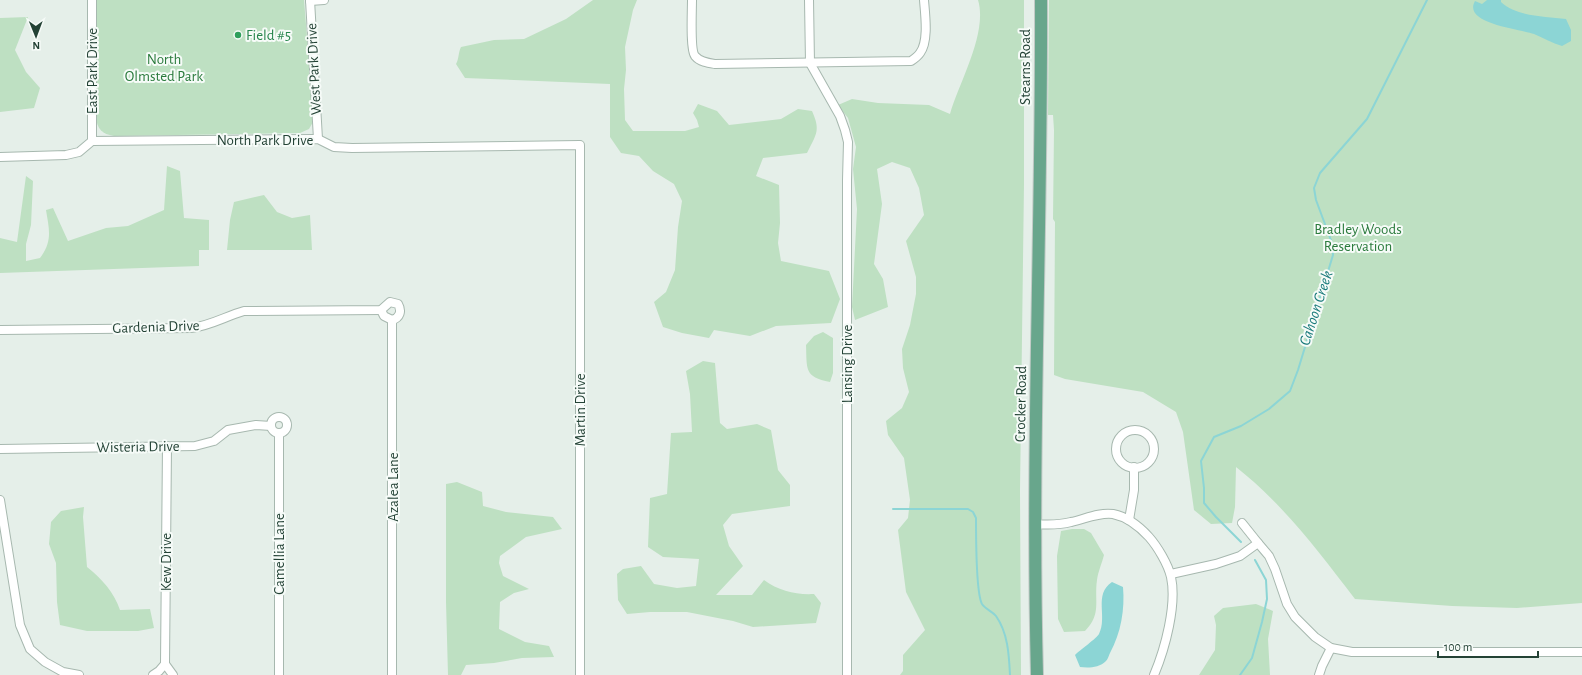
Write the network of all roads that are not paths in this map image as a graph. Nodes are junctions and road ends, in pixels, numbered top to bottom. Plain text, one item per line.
1 (92, 0) edge
2 (324, 0) edge
3 (692, 0) edge
4 (809, 0) edge
5 (924, 0) edge
6 (1041, 0) edge
7 (310, 1) edge
8 (810, 63) junction
9 (1041, 133) joint
10 (318, 139) junction
11 (92, 141) junction
12 (580, 145) joint
13 (0, 157) edge
14 (398, 304) joint
15 (381, 310) junction
16 (392, 320) junction
17 (0, 330) edge
18 (271, 426) junction
19 (279, 433) junction
20 (167, 446) junction
21 (0, 449) edge
22 (1134, 467) junction
23 (0, 500) edge
24 (1129, 520) junction
25 (1035, 524) junction
26 (1242, 524) dead end
27 (1258, 543) junction
28 (1170, 574) junction
29 (1331, 648) junction
30 (1582, 652) edge
31 (166, 664) junction
32 (79, 675) edge
33 (153, 675) edge
34 (173, 675) edge
35 (279, 675) edge
36 (392, 675) edge
37 (580, 675) edge
38 (847, 675) edge
39 (1037, 675) edge
40 (1154, 675) edge
41 (1319, 675) edge

1 - 11 street, East Park Drive
2 - 7 street
3 - 8 street
4 - 8 street
5 - 8 street
6 - 9 main road, Stearns Road
7 - 10 street, West Park Drive
8 - 38 street, Lansing Drive
9 - 25 main road, Crocker Road
10 - 11 street, North Park Drive
10 - 12 street, North Park Drive
11 - 13 street
12 - 37 street, Martin Drive
14 - 15 street, Gardenia Drive
14 - 16 street, Azalea Lane
15 - 16 street
15 - 17 street, Gardenia Drive
16 - 36 street, Azalea Lane
18 - 19 street
18 - 19 street
18 - 20 street, Wisteria Drive
19 - 35 street, Camellia Lane
20 - 21 street, Wisteria Drive
20 - 31 street, Kew Drive
22 - 22 street
22 - 24 street
23 - 32 street
24 - 25 street
24 - 28 street
25 - 39 main road, Crocker Road
26 - 27 street
27 - 28 street
27 - 29 street
28 - 40 street
29 - 30 street
29 - 41 street
31 - 33 street
31 - 34 street

